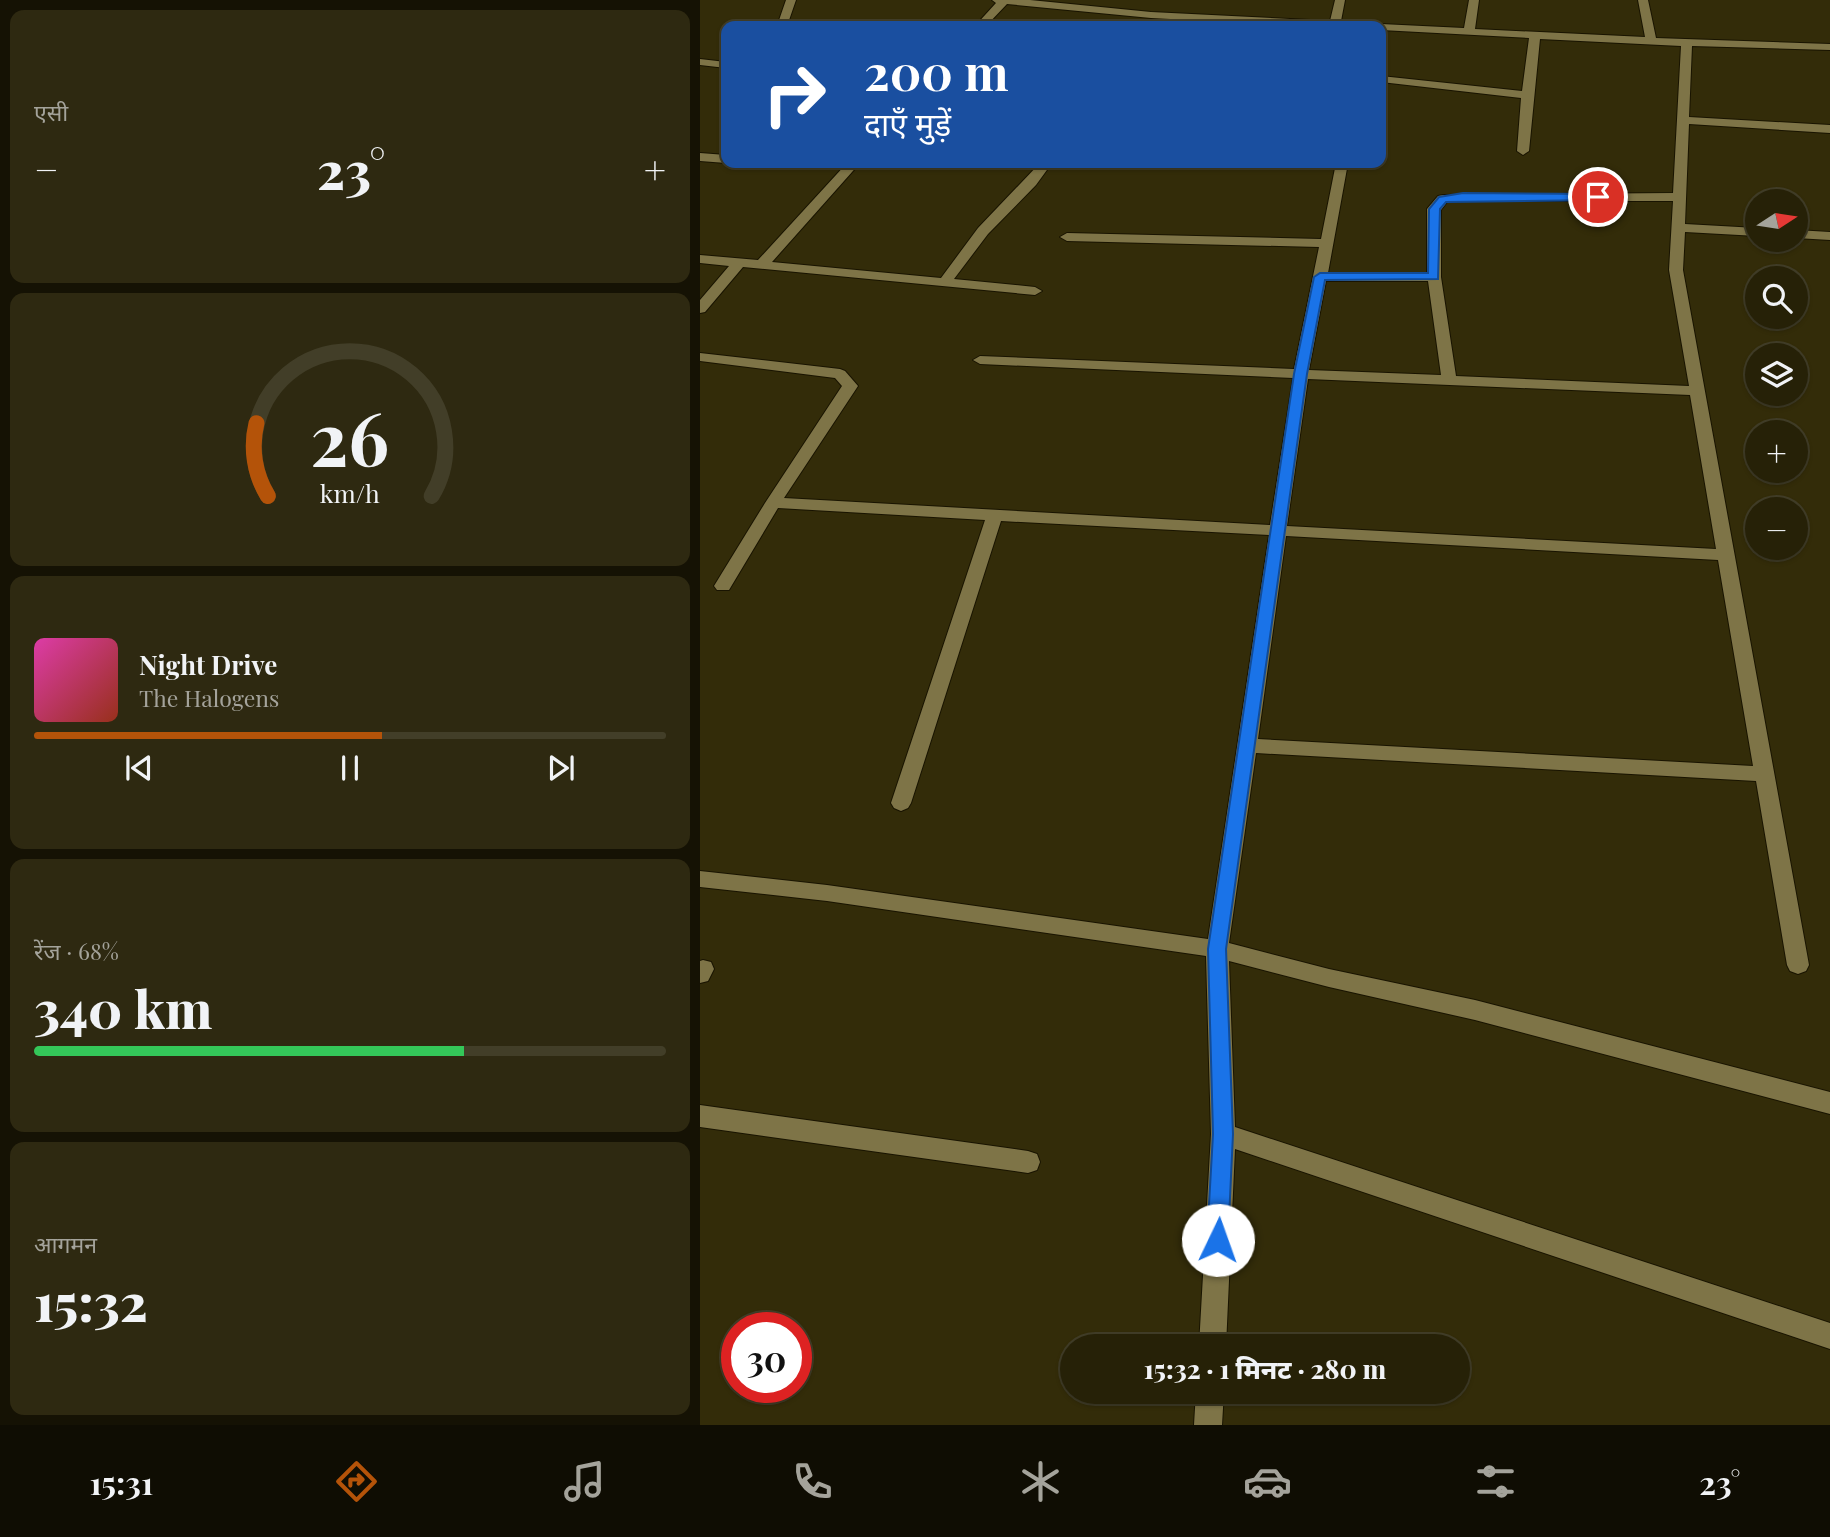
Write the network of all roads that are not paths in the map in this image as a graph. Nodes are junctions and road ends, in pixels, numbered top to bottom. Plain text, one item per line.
1 (791, 0) edge
2 (1339, 0) edge
3 (1474, 0) edge
4 (1643, 0) edge
5 (1000, 1) edge
6 (1152, 15) junction
7 (784, 21) edge
8 (984, 21) edge
9 (1147, 21) edge
10 (1274, 21) edge
11 (1336, 21) edge
12 (1386, 27) edge
13 (1469, 31) junction
14 (1535, 36) junction
15 (1651, 40) junction
16 (1687, 43) junction
17 (1830, 47) edge
18 (700, 62) edge
19 (721, 64) edge
20 (1386, 80) edge
21 (1527, 94) junction
22 (1684, 120) junction
23 (1830, 129) edge
24 (1523, 150) dead end
25 (700, 157) edge
26 (721, 159) edge
27 (850, 168) edge
28 (1042, 168) edge
29 (1341, 168) edge
30 (1678, 197) junction
31 (1678, 228) junction
32 (1745, 231) edge
33 (1808, 235) edge
34 (1830, 236) edge
35 (1067, 237) dead end
36 (1326, 243) junction
37 (700, 259) edge
38 (738, 263) junction
39 (761, 265) junction
40 (1320, 277) junction
41 (1434, 277) junction
42 (944, 282) junction
43 (1035, 291) dead end
44 (700, 309) edge
45 (700, 357) edge
46 (980, 360) dead end
47 (1301, 374) junction
48 (1449, 380) junction
49 (1697, 391) junction
50 (773, 503) junction
51 (995, 514) junction
52 (1278, 529) junction
53 (1726, 555) junction
54 (723, 586) dead end
55 (1247, 745) junction
56 (1765, 774) junction
57 (901, 803) dead end
58 (700, 879) edge
59 (1217, 949) junction
60 (1798, 965) dead end
61 (1830, 1103) edge
62 (700, 1116) edge
63 (1223, 1134) junction
64 (1028, 1163) dead end
65 (1213, 1334) edge
66 (1830, 1336) edge
67 (1209, 1404) edge
68 (1208, 1425) edge

1 - 7 street
2 - 11 street
3 - 13 street
4 - 15 street
5 - 6 street
5 - 8 street
6 - 9 street
6 - 10 street
12 - 13 street
13 - 14 street
14 - 15 street
14 - 21 street
15 - 16 street
16 - 17 street
16 - 22 street
18 - 19 street
20 - 21 street
21 - 24 street
22 - 23 street
22 - 30 street
25 - 26 street
27 - 39 street
28 - 42 street
29 - 36 street
30 - 31 street
30 - 41 street
31 - 32 street
31 - 49 street
33 - 34 street
35 - 36 street
36 - 40 street
37 - 38 street
38 - 39 street
38 - 44 street
39 - 42 street
40 - 41 street
40 - 47 street
41 - 48 street
42 - 43 street
45 - 50 street
46 - 47 street
47 - 48 street
47 - 52 street
48 - 49 street
49 - 53 street
50 - 51 street
50 - 54 street
51 - 52 street
51 - 57 street
52 - 53 street
52 - 55 street
53 - 56 street
55 - 56 street
55 - 59 street
56 - 60 street
58 - 59 street
59 - 61 street
59 - 63 street
62 - 64 street
63 - 65 street
63 - 66 street
67 - 68 street

